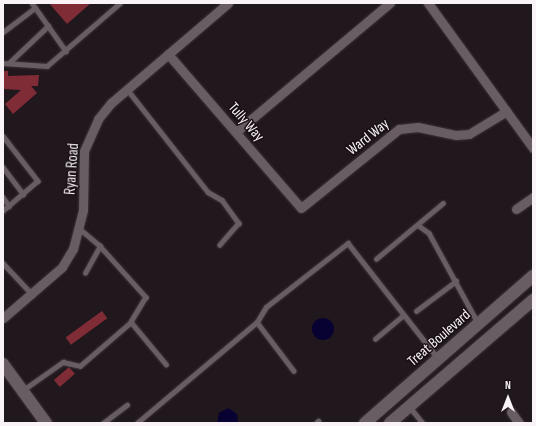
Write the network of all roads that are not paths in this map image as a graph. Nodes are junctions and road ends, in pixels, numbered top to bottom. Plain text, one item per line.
1 (32, 3) edge
2 (120, 3) edge
3 (228, 3) edge
4 (390, 3) edge
5 (428, 3) edge
6 (35, 8) junction
7 (48, 26) junction
8 (3, 32) edge
9 (66, 51) junction
10 (168, 54) junction
11 (3, 63) edge
12 (9, 63) junction
13 (127, 89) junction
14 (507, 111) junction
15 (236, 132) junction
16 (3, 136) edge
17 (533, 148) edge
18 (3, 167) edge
19 (23, 194) junction
20 (533, 197) edge
21 (3, 198) edge
22 (443, 204) dead end
23 (9, 206) junction
24 (301, 208) joint
25 (516, 209) dead end
26 (3, 211) edge
27 (418, 225) junction
28 (80, 229) junction
29 (220, 245) dead end
30 (100, 246) junction
31 (376, 259) dead end
32 (3, 263) edge
33 (85, 273) dead end
34 (533, 276) edge
35 (456, 281) junction
36 (33, 295) junction
37 (533, 300) edge
38 (416, 311) dead end
39 (402, 316) junction
40 (3, 318) edge
41 (131, 322) junction
42 (257, 322) junction
43 (479, 325) junction
44 (375, 339) dead end
45 (439, 360) junction
46 (3, 364) edge
47 (166, 364) dead end
48 (294, 371) dead end
49 (22, 390) junction
50 (127, 405) dead end
51 (409, 406) junction
52 (511, 412) dead end
53 (46, 423) edge
54 (103, 423) edge
55 (137, 423) edge
56 (365, 423) edge
57 (390, 423) edge
58 (423, 423) edge
59 (519, 423) edge

1 - 6 lane
2 - 9 lane
3 - 10 street, Ryan Road
4 - 15 street
5 - 14 street
6 - 7 lane
6 - 8 lane
7 - 9 lane
7 - 12 lane
9 - 12 lane
10 - 13 street, Ryan Road
10 - 15 street, Tully Way
11 - 12 lane
13 - 28 street, Ryan Road
13 - 29 lane
14 - 17 street
14 - 24 street, Ward Way
15 - 24 street, Tully Way
16 - 19 lane
18 - 19 lane
19 - 23 lane
20 - 25 street
21 - 23 lane
22 - 27 lane
23 - 26 lane
27 - 31 lane
27 - 35 lane
28 - 30 lane
28 - 36 street, Ryan Road
30 - 33 lane
30 - 41 lane
32 - 36 lane
34 - 43 main road, Treat Boulevard
35 - 38 lane
35 - 43 lane
36 - 40 street, Ryan Road
37 - 51 main road
39 - 42 lane
39 - 44 lane
39 - 45 lane
41 - 47 lane
41 - 49 lane
42 - 48 lane
42 - 55 lane
43 - 45 main road, Treat Boulevard
45 - 56 main road, Treat Boulevard
46 - 49 main road
49 - 53 main road
50 - 54 lane
51 - 57 main road
51 - 58 lane
52 - 59 street

